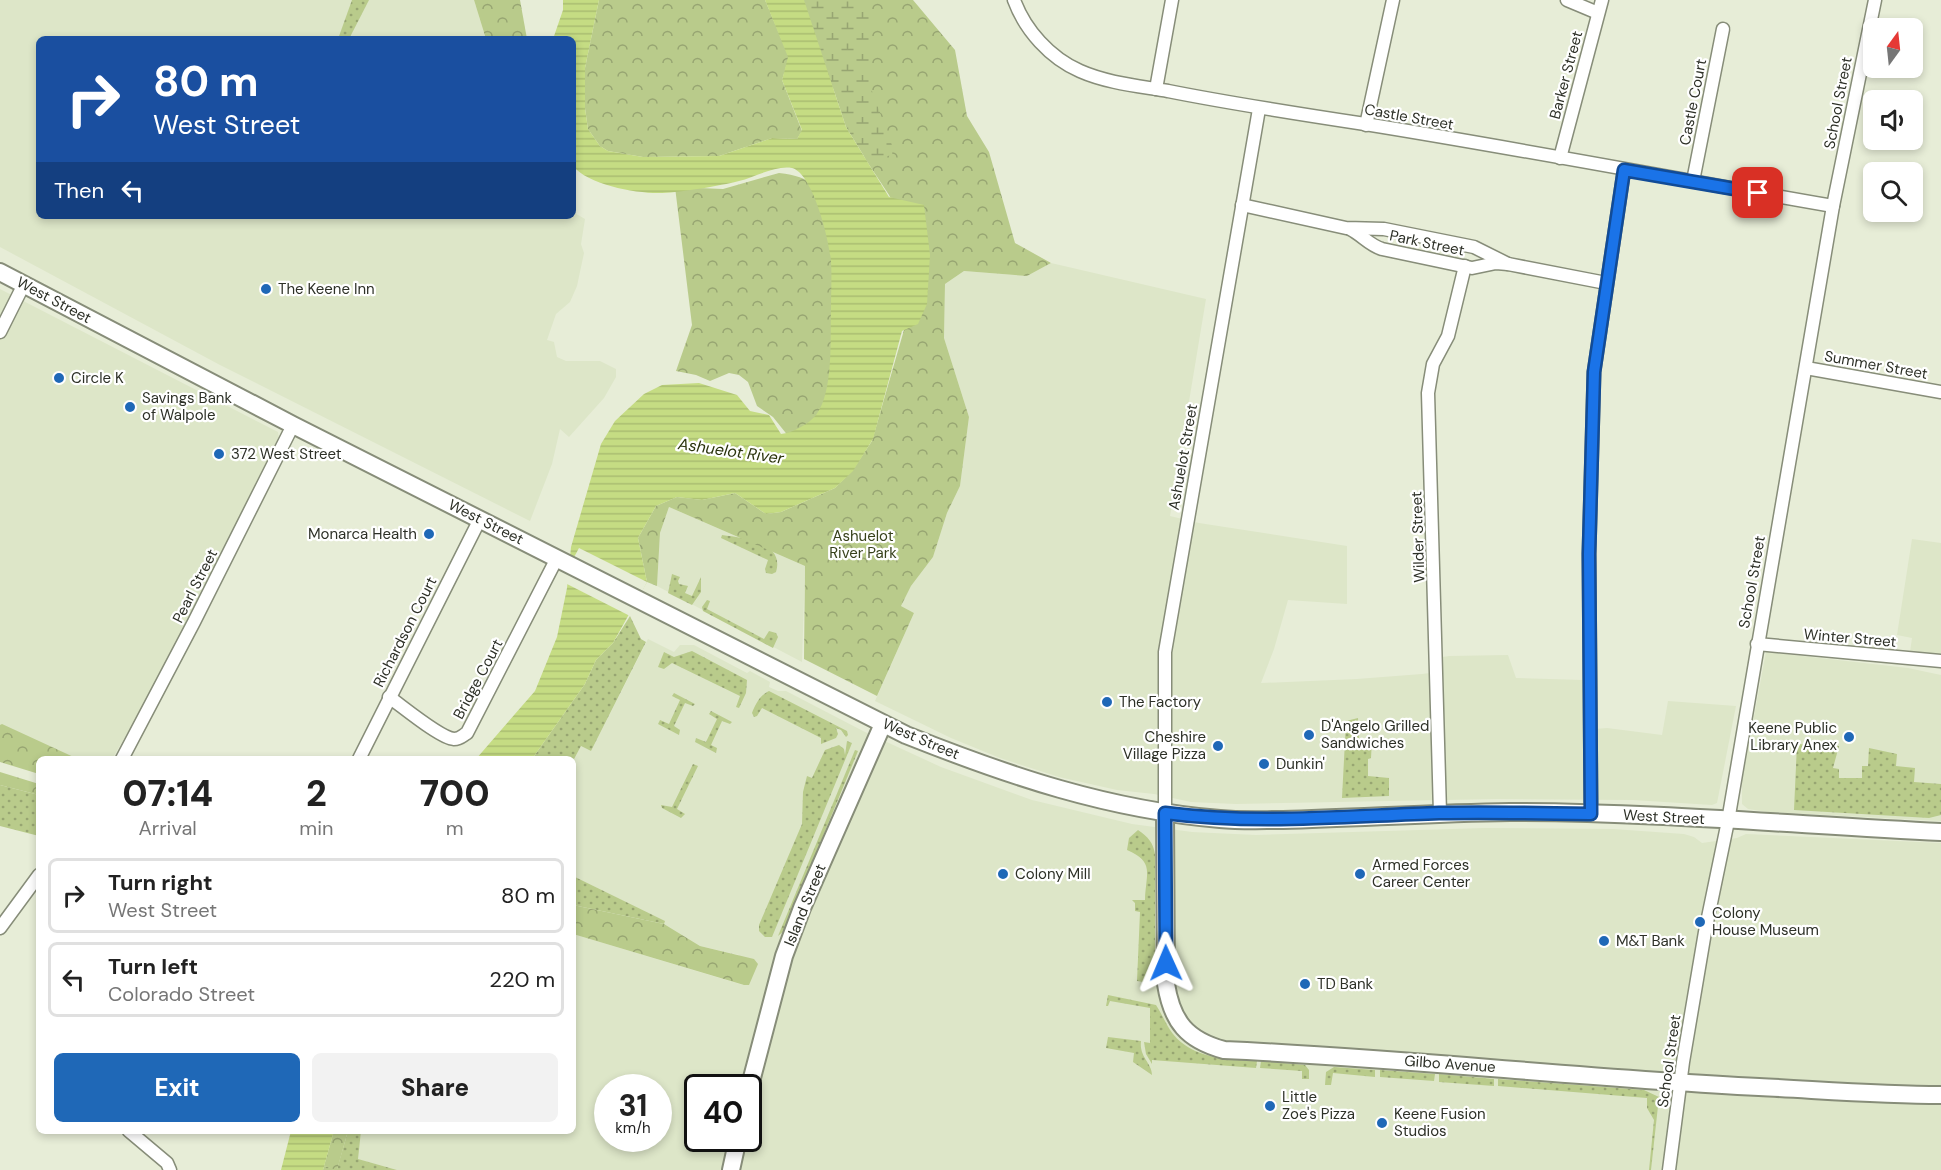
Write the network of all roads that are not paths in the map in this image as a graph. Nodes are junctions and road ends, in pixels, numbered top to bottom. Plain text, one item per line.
1 (1014, 0) edge
2 (1172, 0) edge
3 (1393, 0) edge
4 (1567, 0) edge
5 (1602, 0) edge
6 (1875, 0) edge
7 (1599, 13) junction
8 (1723, 29) dead end
9 (1156, 89) junction
10 (1259, 109) junction
11 (1366, 124) junction
12 (1560, 158) junction
13 (1624, 170) junction
14 (1693, 181) junction
15 (1242, 205) junction
16 (1833, 206) junction
17 (1346, 228) junction
18 (1508, 264) junction
19 (1465, 266) junction
20 (0, 272) edge
21 (1606, 283) junction
22 (24, 284) junction
23 (0, 332) edge
24 (1806, 368) junction
25 (1941, 392) edge
26 (293, 425) junction
27 (480, 519) junction
28 (563, 561) junction
29 (1757, 644) junction
30 (1941, 661) edge
31 (389, 697) junction
32 (883, 723) junction
33 (124, 756) edge
34 (360, 756) edge
35 (1165, 813) junction
36 (1440, 813) junction
37 (1591, 814) junction
38 (1728, 821) junction
39 (1941, 832) edge
40 (36, 878) edge
41 (0, 928) edge
42 (753, 1074) edge
43 (1680, 1083) junction
44 (1941, 1095) edge
45 (133, 1134) edge
46 (735, 1152) edge
47 (170, 1170) edge
48 (731, 1170) edge
49 (1669, 1170) edge

1 - 9 street, Castle Street
2 - 9 street
3 - 11 street
4 - 7 street
5 - 7 street, Barker Street
6 - 16 street, School Street
7 - 12 street, Barker Street
8 - 14 street, Castle Court
9 - 10 street, Castle Street
10 - 11 street, Castle Street
10 - 15 street, Ashuelot Street
11 - 12 street, Castle Street
12 - 13 street, Castle Street
13 - 14 street, Castle Street
13 - 21 street
14 - 16 street, Castle Street
15 - 17 street, Park Street
15 - 35 street, Ashuelot Street
16 - 24 street, School Street
17 - 18 street, Park Street
17 - 19 street, Park Street
18 - 19 street, Park Street
18 - 21 street, Park Street
19 - 36 street, Wilder Street
20 - 22 street, West Street
21 - 37 street
22 - 23 street
22 - 26 street, West Street
24 - 25 street, Summer Street
24 - 29 street, School Street
26 - 27 street, West Street
26 - 33 street, Pearl Street
27 - 28 street, West Street
27 - 31 street, Richardson Court
28 - 31 street, Bridge Court
28 - 32 street, West Street
29 - 30 street, Winter Street
29 - 38 street, School Street
31 - 34 street, Richardson Court
32 - 35 street, West Street
32 - 42 street, Island Street
35 - 36 street, West Street
35 - 43 street, Gilbo Avenue
36 - 37 street, West Street
37 - 38 street, West Street
38 - 39 street, West Street
38 - 43 street, School Street
40 - 41 street
43 - 44 street, Gilbo Avenue
43 - 49 street, School Street
45 - 47 street
46 - 48 street

